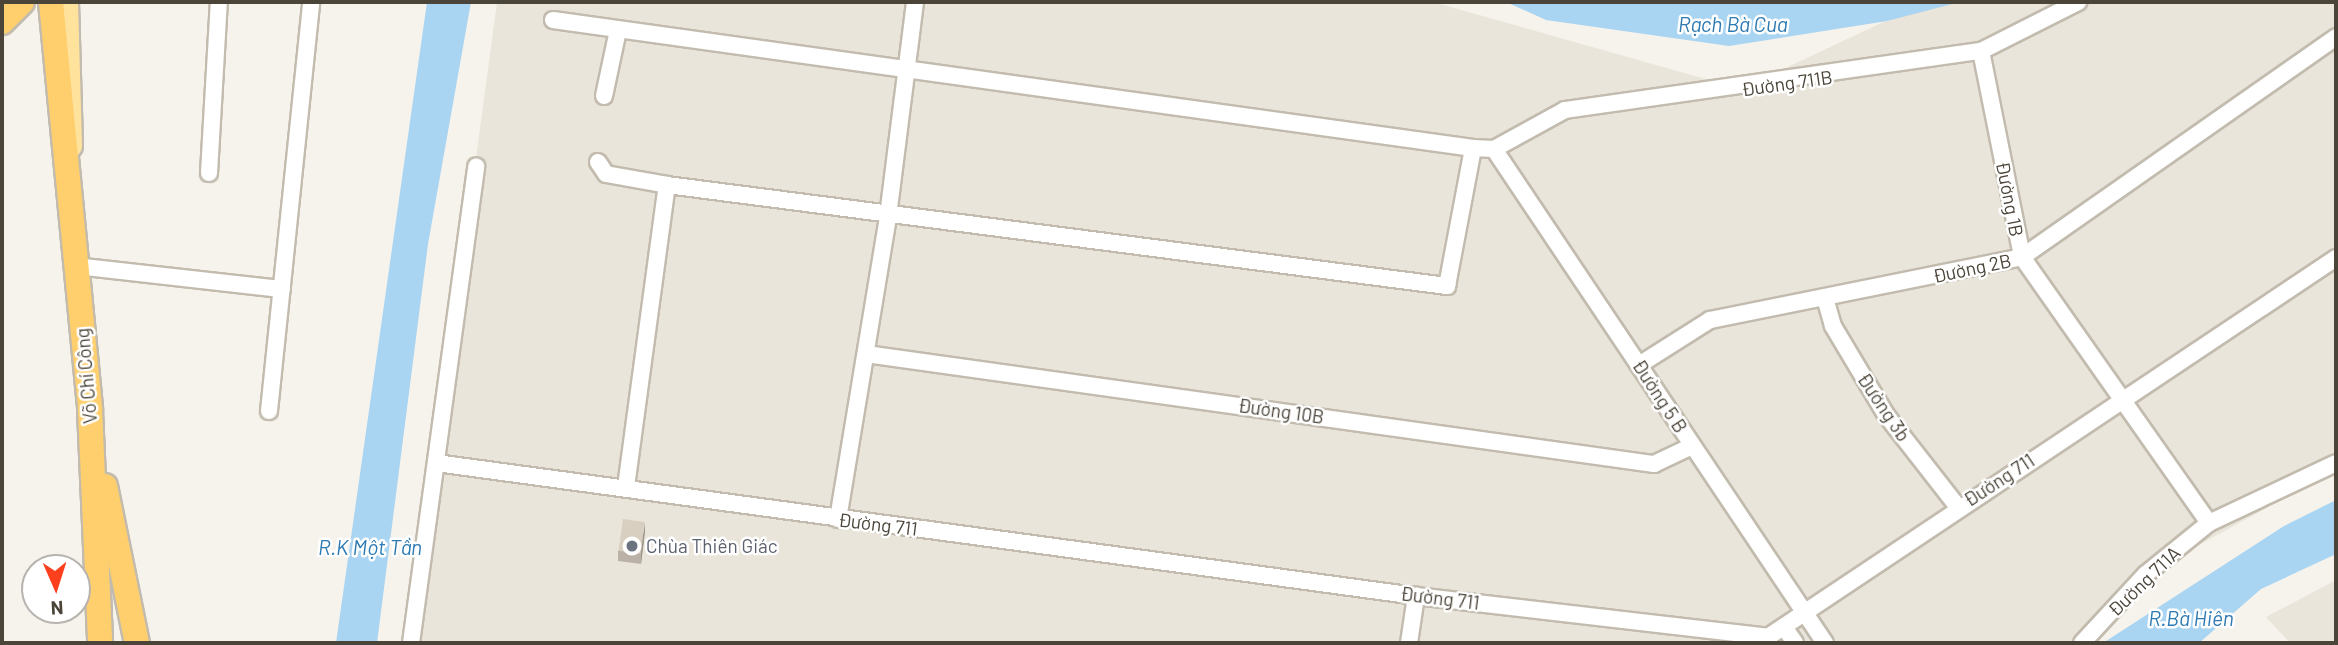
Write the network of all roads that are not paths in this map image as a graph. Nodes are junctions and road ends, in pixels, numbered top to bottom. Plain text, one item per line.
1 (22, 2) edge
2 (51, 2) edge
3 (67, 2) edge
4 (219, 2) edge
5 (311, 2) edge
6 (915, 2) edge
7 (2078, 2) edge
8 (552, 20) dead end
9 (2, 22) edge
10 (618, 30) junction
11 (2336, 37) edge
12 (1981, 51) junction
13 (909, 68) junction
14 (604, 96) dead end
15 (1473, 148) junction
16 (1494, 149) junction
17 (598, 162) dead end
18 (477, 166) dead end
19 (64, 168) junction
20 (208, 173) dead end
21 (667, 186) junction
22 (888, 216) junction
23 (2022, 257) junction
24 (2336, 258) edge
25 (76, 266) junction
26 (282, 289) junction
27 (1825, 298) junction
28 (866, 354) junction
29 (1639, 365) junction
30 (2123, 400) junction
31 (90, 410) junction
32 (269, 411) dead end
33 (1692, 446) junction
34 (436, 463) junction
35 (2336, 463) edge
36 (625, 487) junction
37 (1958, 507) junction
38 (838, 519) junction
39 (2209, 523) junction
40 (98, 584) junction
41 (1416, 596) junction
42 (1804, 612) junction
43 (1784, 627) junction
44 (100, 643) edge
45 (111, 643) edge
46 (138, 643) edge
47 (411, 643) edge
48 (1409, 643) edge
49 (1795, 643) edge
50 (1825, 643) edge
51 (2082, 643) edge

1 - 9 highway
2 - 19 highway, Võ Chí Công
3 - 19 main road, Võ Chí Công
4 - 20 street
5 - 26 street
6 - 13 street
7 - 12 street, Đường 711B
8 - 10 street
10 - 13 street
10 - 14 street
11 - 23 street, Đường 2B
12 - 16 street, Đường 711B
12 - 23 street, Đường 1B
13 - 15 street
13 - 22 street
15 - 16 street
15 - 22 street
16 - 29 street, Đường 5 B
17 - 21 street
18 - 34 street
19 - 25 highway, Võ Chí Công
21 - 22 street
21 - 36 street
22 - 28 street
23 - 27 street, Đường 2B
23 - 30 street, Đường 1B
24 - 30 street, Đường 711
25 - 26 street
25 - 31 highway, Võ Chí Công
26 - 32 street
27 - 29 street, Đường 2B
27 - 37 street, Đường 3b
28 - 33 street, Đường 10B
28 - 38 street
29 - 33 street, Đường 5 B
30 - 37 street, Đường 711
30 - 39 street, Đường 1B
31 - 40 highway, Võ Chí Công
31 - 46 highway
33 - 42 street, Đường 5 B
34 - 36 street, Đường 711
34 - 47 street
35 - 39 street, Đường 711A
36 - 38 street, Đường 711
37 - 42 street, Đường 711
38 - 41 street, Đường 711
39 - 51 street, Đường 711A
40 - 44 highway, Võ Chí Công
40 - 45 main road, Võ Chí Công
41 - 43 street, Đường 711
41 - 48 street
42 - 43 street, Đường 711
42 - 50 street, Đường 5 B
43 - 49 street

